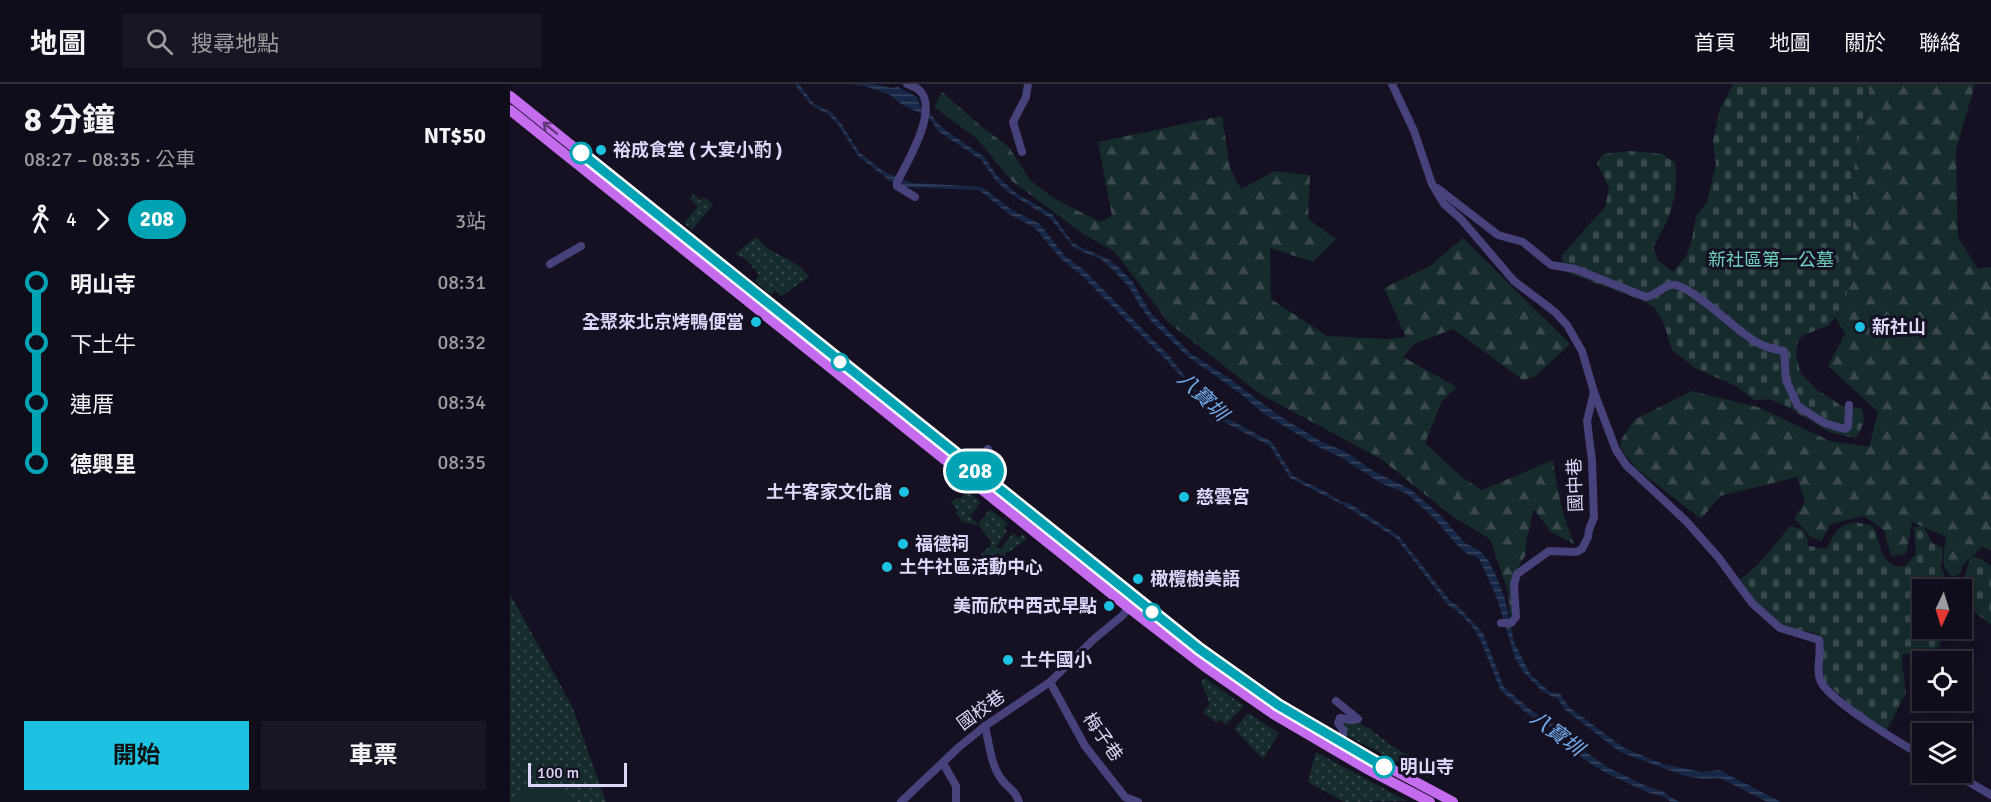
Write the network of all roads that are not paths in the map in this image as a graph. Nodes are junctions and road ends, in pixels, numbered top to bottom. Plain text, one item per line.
1 (907, 84) edge
2 (1028, 84) edge
3 (1392, 84) edge
4 (510, 96) edge
5 (510, 110) edge
6 (1022, 152) dead end
7 (1432, 184) junction
8 (915, 197) dead end
9 (581, 246) dead end
10 (550, 264) dead end
11 (1594, 392) junction
12 (1849, 405) dead end
13 (988, 450) dead end
14 (991, 484) junction
15 (1056, 542) junction
16 (1132, 604) junction
17 (1501, 623) dead end
18 (1050, 682) junction
19 (1336, 701) dead end
20 (985, 726) junction
21 (1343, 735) dead end
22 (1912, 749) edge
23 (943, 763) junction
24 (1971, 783) edge
25 (1991, 795) edge
26 (901, 802) edge
27 (957, 802) edge
28 (1019, 802) edge
29 (1138, 802) edge
30 (1430, 802) edge
31 (1453, 802) edge

1 - 8 street
2 - 6 street
3 - 7 street
14 -> 4 main road
5 - 15 main road
7 - 11 street
7 - 12 street
9 - 10 street
11 - 17 street, 國中巷
11 - 22 street
13 - 14 street
14 - 15 main road
15 - 16 main road
16 - 18 street, 國校巷
16 - 30 main road
16 - 31 main road
18 - 20 street, 國校巷
18 - 29 street, 梅子巷
19 - 21 street
20 - 23 street, 國校巷
20 - 28 street
23 - 26 street, 國校巷
23 - 27 street
24 - 25 street

